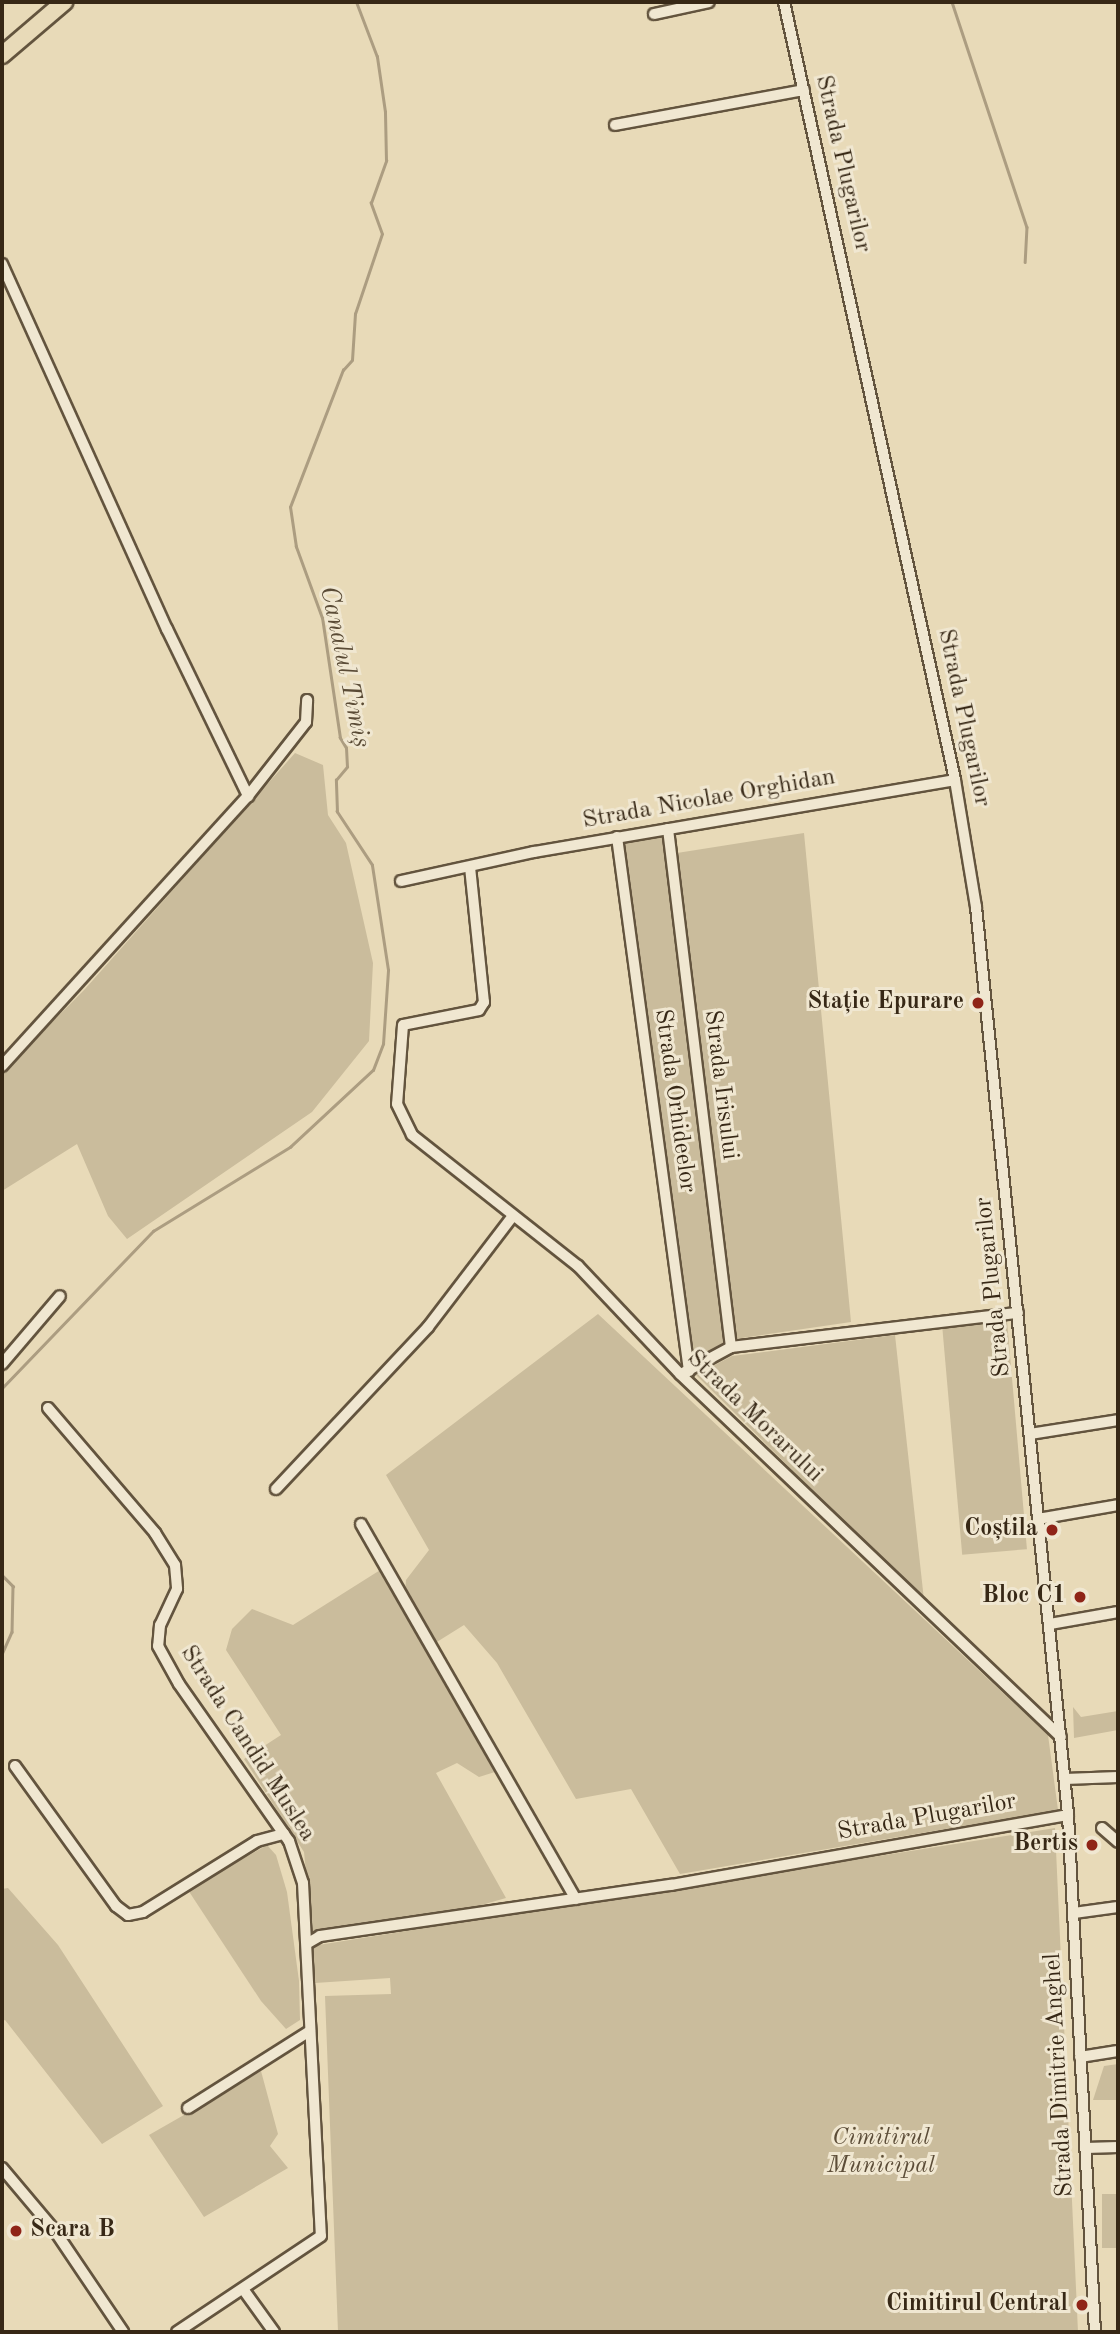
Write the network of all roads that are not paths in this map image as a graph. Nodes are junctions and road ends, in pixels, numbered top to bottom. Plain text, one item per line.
1 (47, 2) edge
2 (64, 2) edge
3 (709, 2) edge
4 (784, 2) edge
5 (654, 14) dead end
6 (2, 41) edge
7 (2, 55) edge
8 (804, 90) junction
9 (615, 125) dead end
10 (2, 264) edge
11 (307, 700) dead end
12 (955, 780) junction
13 (248, 796) junction
14 (668, 829) junction
15 (617, 837) junction
16 (470, 867) junction
17 (401, 881) dead end
18 (2, 1066) edge
19 (513, 1216) junction
20 (61, 1296) dead end
21 (1018, 1313) junction
22 (732, 1347) junction
23 (2, 1364) edge
24 (684, 1373) junction
25 (48, 1408) dead end
26 (1118, 1420) edge
27 (1030, 1434) junction
28 (276, 1489) dead end
29 (1118, 1505) edge
30 (1038, 1519) junction
31 (361, 1524) dead end
32 (1118, 1612) edge
33 (1050, 1624) junction
34 (1061, 1737) junction
35 (15, 1766) dead end
36 (1118, 1777) edge
37 (1065, 1779) junction
38 (1068, 1815) junction
39 (1102, 1828) dead end
40 (284, 1834) junction
41 (1118, 1842) edge
42 (576, 1899) junction
43 (1118, 1908) edge
44 (1074, 1913) junction
45 (308, 1943) junction
46 (310, 2031) junction
47 (1118, 2051) edge
48 (1080, 2057) junction
49 (188, 2108) dead end
50 (1118, 2147) edge
51 (1086, 2148) junction
52 (2, 2168) edge
53 (243, 2289) junction
54 (123, 2332) edge
55 (177, 2332) edge
56 (274, 2332) edge
57 (1095, 2332) edge

1 - 6 highway
2 - 7 highway
3 - 5 street
4 - 8 street, Strada Plugarilor
8 - 9 street
8 - 12 street, Strada Plugarilor
10 - 13 street
11 - 13 street
12 - 14 street, Strada Nicolae Orghidan
12 - 21 street, Strada Plugarilor
13 - 18 street
14 - 15 street, Strada Nicolae Orghidan
14 - 22 street, Strada Irisului
15 - 16 street, Strada Nicolae Orghidan
15 - 24 street, Strada Orhideelor
16 - 17 street, Strada Nicolae Orghidan
16 - 19 street, Strada Morarului
19 - 24 street, Strada Morarului
19 - 28 street
20 - 23 street
21 - 22 street
21 - 27 street, Strada Plugarilor
22 - 24 street
24 - 34 street, Strada Morarului
25 - 40 street, Strada Candid Muslea
26 - 27 street
27 - 30 street, Strada Plugarilor
29 - 30 street
30 - 33 street, Strada Plugarilor
31 - 42 street
32 - 33 street
33 - 34 street, Strada Plugarilor
34 - 37 street, Strada Plugarilor
35 - 40 street
36 - 37 street
37 - 38 street, Strada Plugarilor
38 - 42 street, Strada Plugarilor
38 - 44 street, Strada Dimitrie Anghel
39 - 41 street
40 - 45 street, Strada Candid Muslea
42 - 45 street, Strada Plugarilor
43 - 44 street
44 - 48 street, Strada Dimitrie Anghel
45 - 46 street, Strada Candid Muslea
46 - 49 street
46 - 53 street, Strada Candid Muslea
47 - 48 street
48 - 51 street, Strada Dimitrie Anghel
50 - 51 street
51 - 57 street, Strada Dimitrie Anghel
52 - 54 street
53 - 55 street
53 - 56 street

